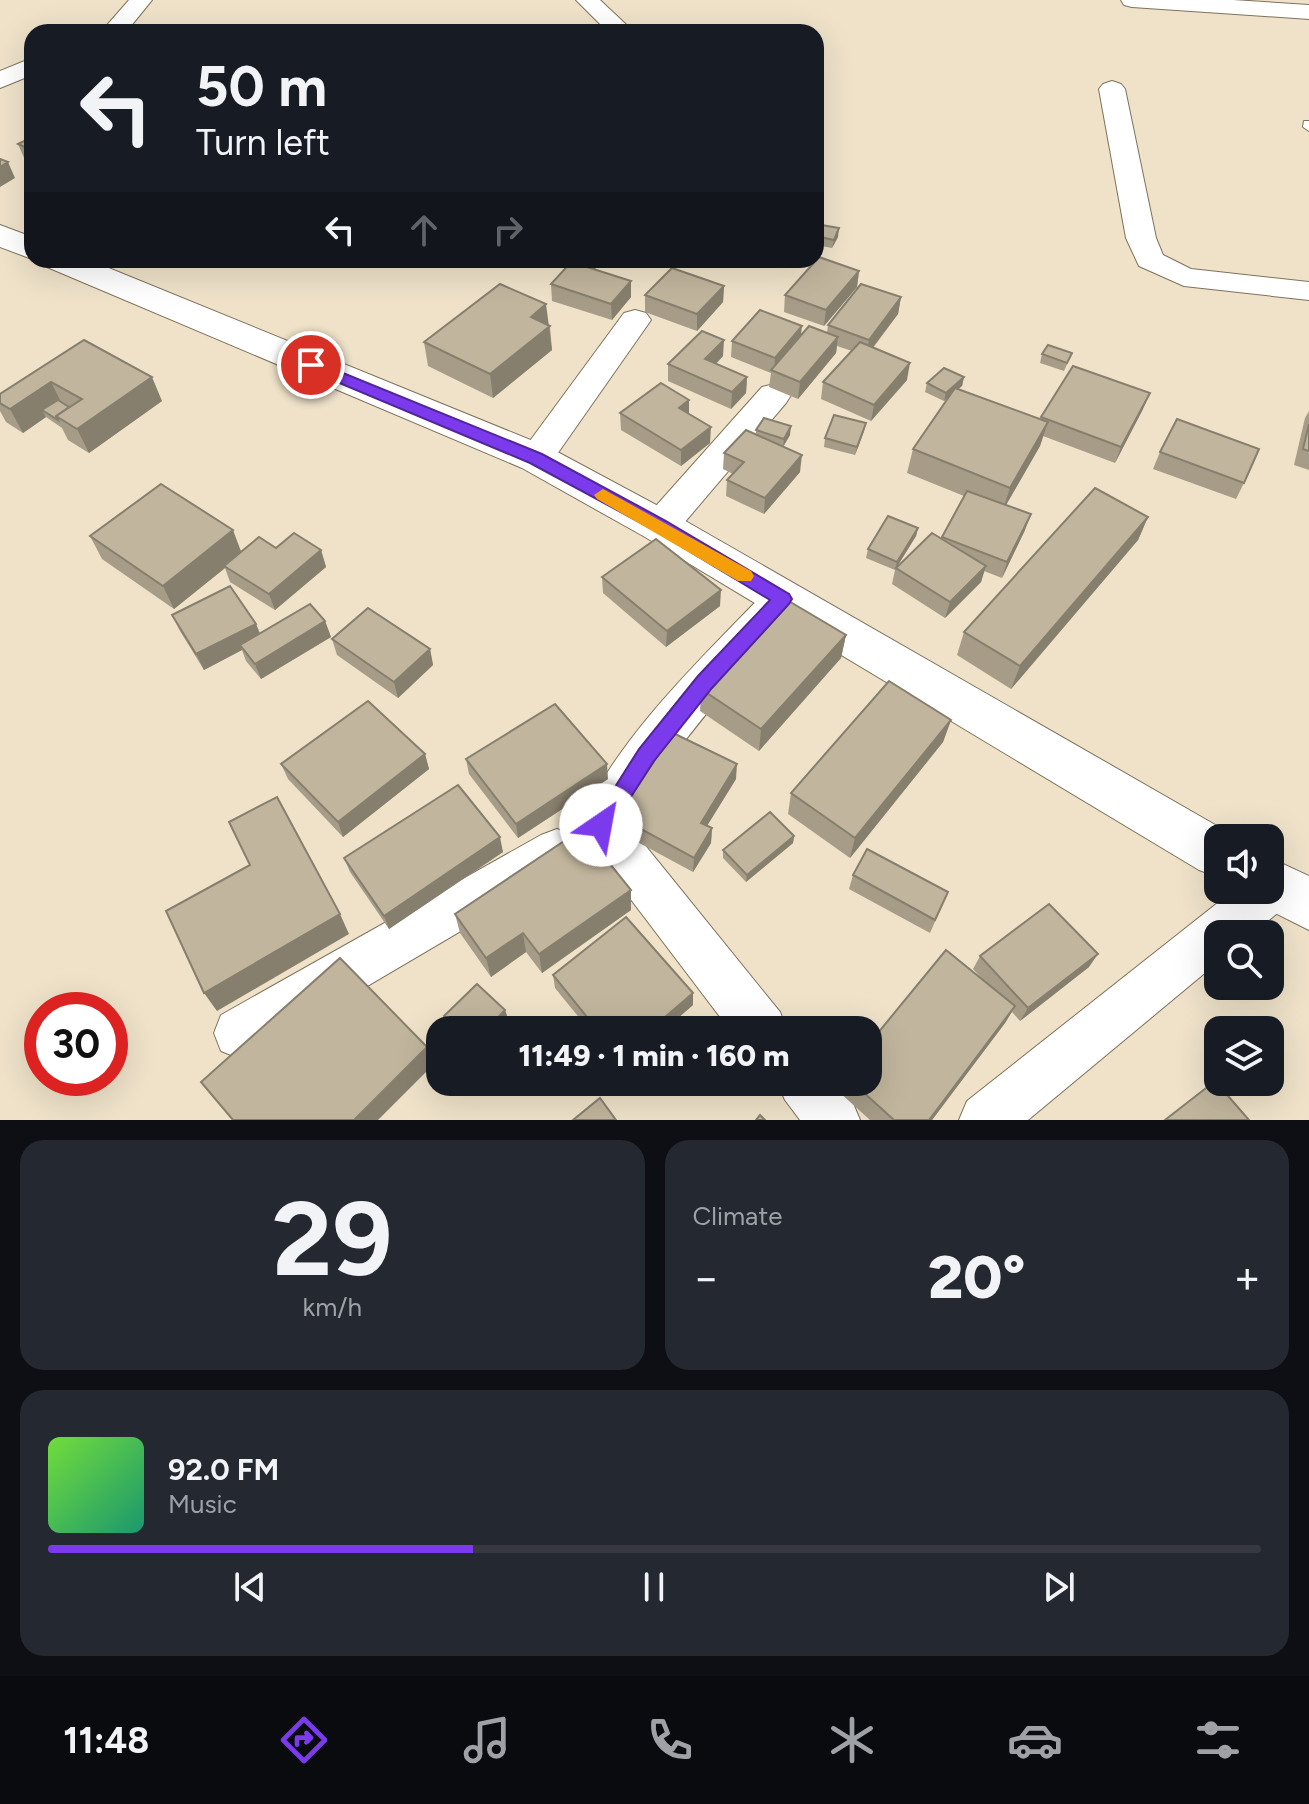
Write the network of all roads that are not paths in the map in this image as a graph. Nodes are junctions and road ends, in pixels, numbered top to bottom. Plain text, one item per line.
1 (141, 0) edge
2 (587, 0) edge
3 (1132, 0) edge
4 (1309, 12) edge
5 (120, 24) edge
6 (613, 24) edge
7 (24, 69) edge
8 (0, 81) edge
9 (1112, 89) dead end
10 (0, 235) edge
11 (24, 246) edge
12 (78, 268) edge
13 (1309, 291) edge
14 (635, 320) dead end
15 (774, 395) dead end
16 (536, 458) junction
17 (660, 526) junction
18 (783, 599) junction
19 (601, 825) junction
20 (1204, 845) edge
21 (1285, 891) edge
22 (751, 1016) edge
23 (239, 1033) dead end
24 (814, 1096) edge
25 (833, 1120) edge
26 (986, 1120) edge

1 - 5 street
2 - 6 street
3 - 4 street
7 - 8 street
9 - 13 street
10 - 11 street
12 - 16 street
14 - 16 street
15 - 17 street
16 - 17 street
17 - 18 street
18 - 19 street
18 - 20 street
19 - 22 street
19 - 23 street
21 - 26 street
24 - 25 street

